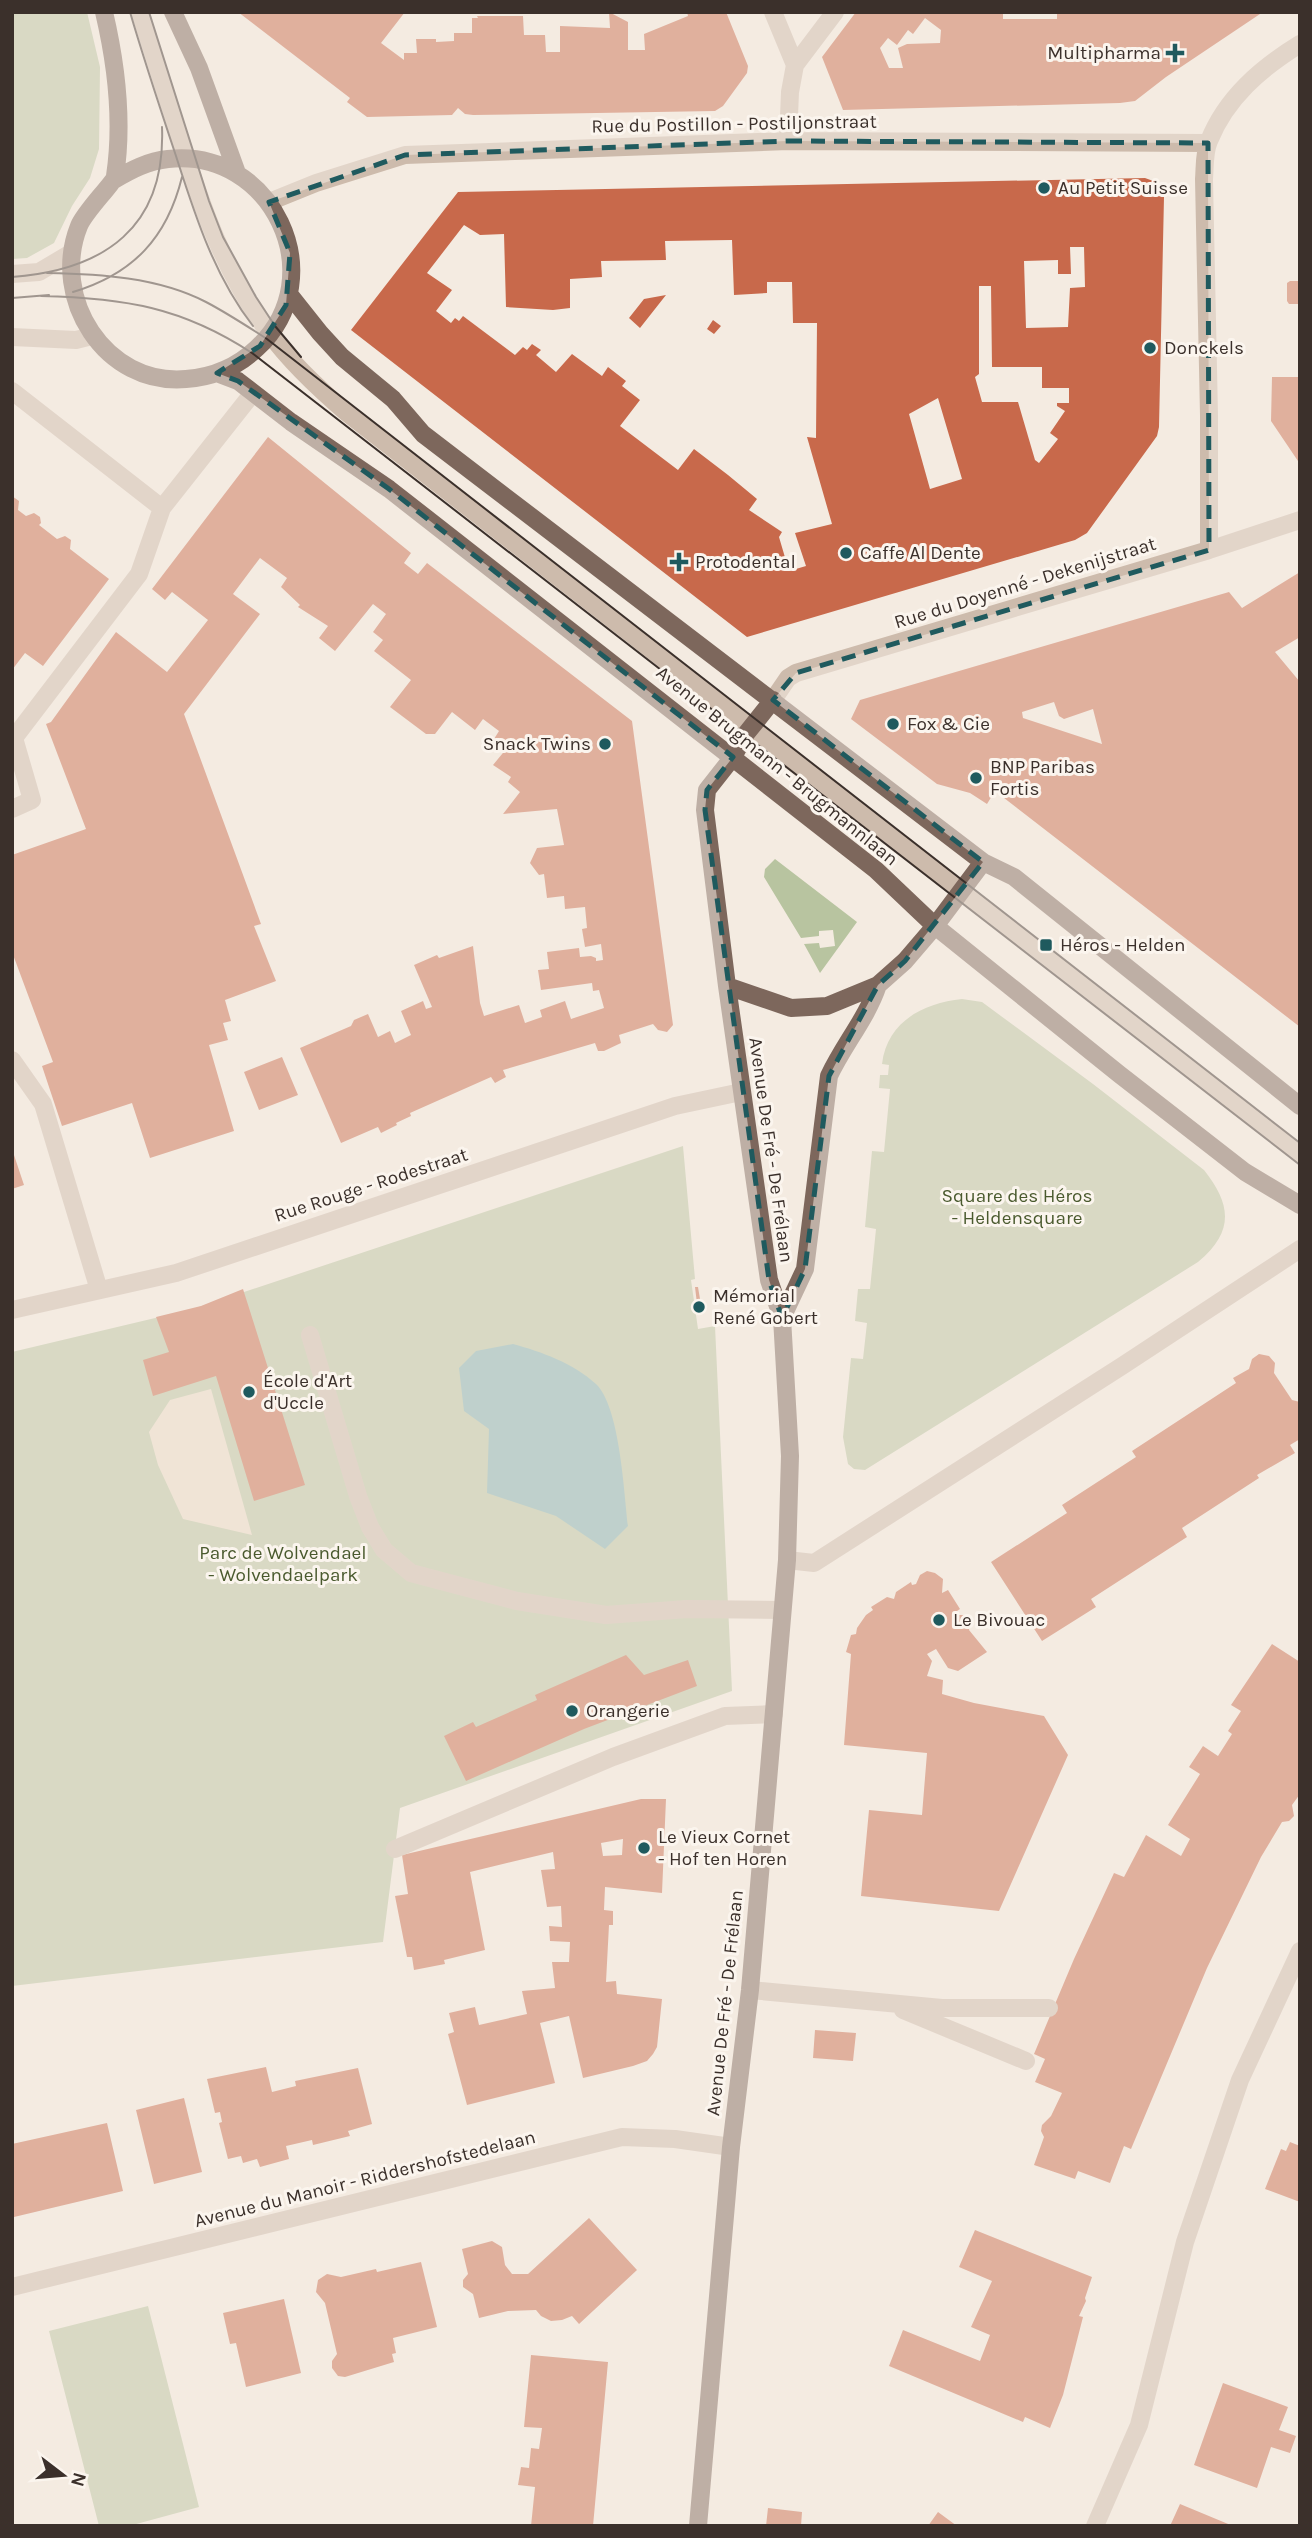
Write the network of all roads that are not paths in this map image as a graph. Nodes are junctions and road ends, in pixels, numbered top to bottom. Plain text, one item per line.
1 (104, 12) edge
2 (140, 12) edge
3 (173, 12) edge
4 (773, 12) edge
5 (835, 12) edge
6 (1300, 44) edge
7 (795, 65) junction
8 (788, 141) junction
9 (1208, 143) junction
10 (186, 158) junction
11 (237, 173) junction
12 (114, 180) junction
13 (269, 202) junction
14 (71, 253) junction
15 (12, 274) edge
16 (289, 294) junction
17 (270, 334) junction
18 (92, 336) junction
19 (12, 337) edge
20 (217, 373) junction
21 (12, 391) edge
22 (252, 394) junction
23 (162, 508) junction
24 (1300, 520) edge
25 (1209, 550) junction
26 (773, 700) junction
27 (751, 727) junction
28 (733, 757) junction
29 (12, 809) edge
30 (983, 862) junction
31 (960, 891) junction
32 (934, 926) junction
33 (878, 985) junction
34 (727, 986) junction
35 (12, 1060) edge
36 (741, 1092) junction
37 (1300, 1107) edge
38 (1300, 1154) edge
39 (1300, 1205) edge
40 (1300, 1249) edge
41 (99, 1290) junction
42 (12, 1310) edge
43 (782, 1318) junction
44 (310, 1335) dead end
45 (787, 1560) junction
46 (781, 1610) junction
47 (774, 1714) junction
48 (395, 1849) dead end
49 (1300, 1951) edge
50 (750, 1990) junction
51 (887, 2003) junction
52 (1049, 2008) dead end
53 (1026, 2061) dead end
54 (731, 2147) junction
55 (12, 2287) edge
56 (698, 2526) edge
57 (1095, 2526) edge

1 - 12 main road
2 - 10 street
3 - 11 main road
4 - 7 street
5 - 7 street
6 - 9 street
7 - 8 street
8 - 9 street, Rue du Postillon - Postiljonstraat
8 - 13 street, Rue du Postillon - Postiljonstraat
9 - 25 street
10 - 11 main road
10 - 12 main road
10 - 17 street
11 - 13 main road
12 - 14 main road
13 - 16 main road
14 - 15 street
14 - 18 main road
16 - 17 main road
16 - 26 main road
17 - 20 main road
17 - 27 street
18 - 19 street
18 - 20 main road
20 - 22 main road, Avenue Brugmann - Brugmannlaan
21 - 23 street
22 - 23 street
22 - 28 main road, Avenue Brugmann - Brugmannlaan
23 - 29 street
24 - 25 street, Rue du Doyenné - Dekenijstraat
25 - 26 street, Rue du Doyenné - Dekenijstraat
26 - 27 main road, Avenue De Fré - De Frélaan
26 - 30 main road
27 - 28 main road, Avenue De Fré - De Frélaan
27 - 31 street
28 - 32 main road, Avenue Brugmann - Brugmannlaan
28 - 34 main road, Avenue De Fré - De Frélaan
30 - 31 main road, Avenue De Fré - De Frélaan
30 - 37 main road
31 - 32 main road, Avenue De Fré - De Frélaan
31 - 38 street
32 - 33 main road, Avenue De Fré - De Frélaan
32 - 39 main road, Avenue Brugmann - Brugmannlaan
33 - 34 main road, Avenue De Fré - De Frélaan
33 - 43 main road, Avenue De Fré - De Frélaan
34 - 36 main road, Avenue De Fré - De Frélaan
35 - 41 street
36 - 41 street, Rue Rouge - Rodestraat
36 - 43 main road, Avenue De Fré - De Frélaan
40 - 45 street
41 - 42 street, Rue Rouge - Rodestraat
43 - 45 main road, Avenue De Fré - De Frélaan
44 - 46 street
45 - 46 main road, Avenue De Fré - De Frélaan
46 - 47 main road, Avenue De Fré - De Frélaan
47 - 48 street
47 - 50 main road, Avenue De Fré - De Frélaan
49 - 57 street
50 - 51 street
50 - 54 main road, Avenue De Fré - De Frélaan
51 - 52 street
51 - 53 street
54 - 55 street, Avenue du Manoir - Riddershofstedelaan
54 - 56 main road, Avenue De Fré - De Frélaan

